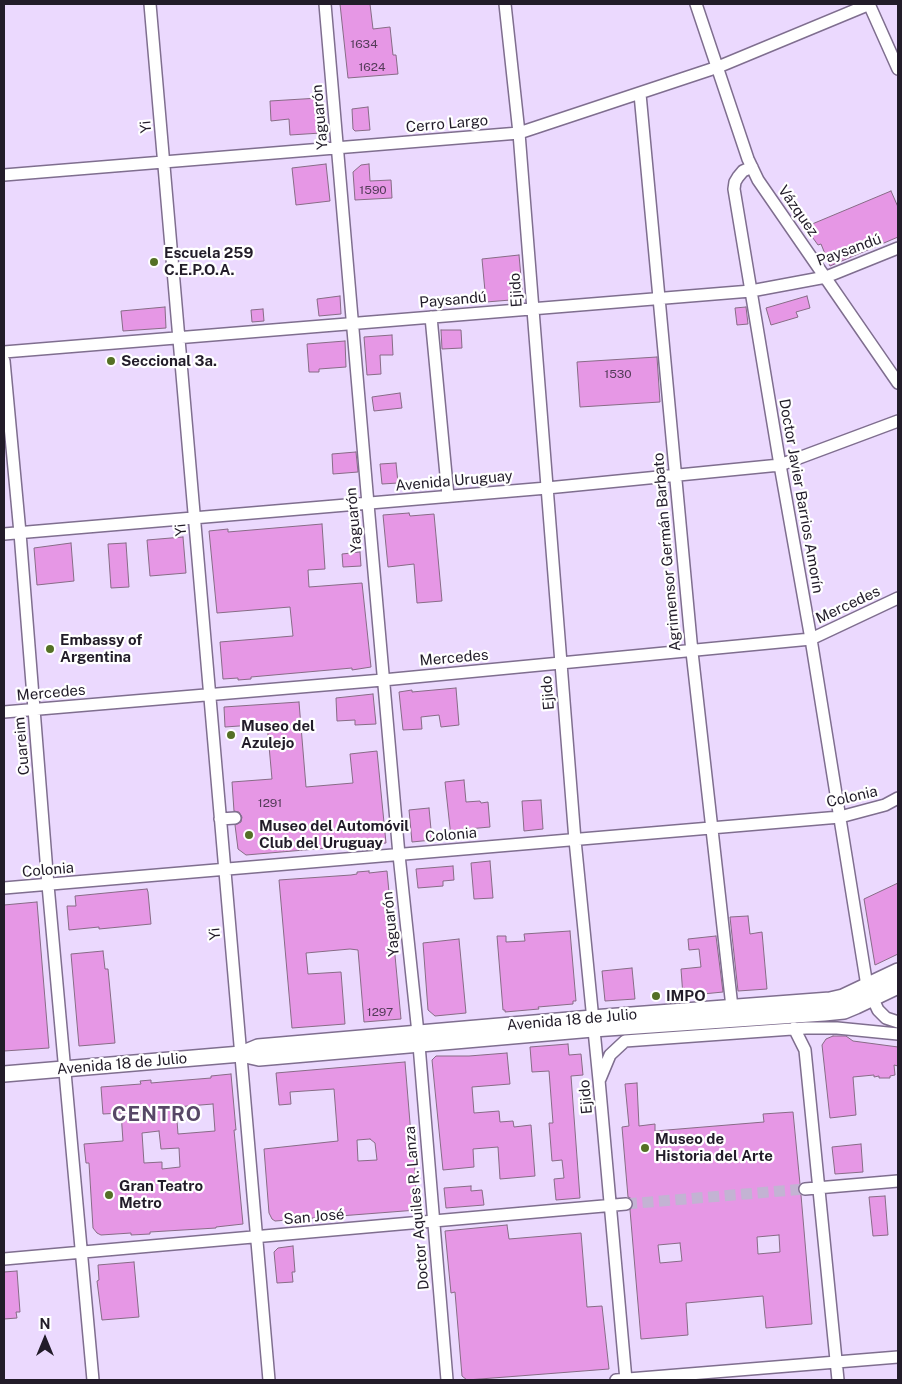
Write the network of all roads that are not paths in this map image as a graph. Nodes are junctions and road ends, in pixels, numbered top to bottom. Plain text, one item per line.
1 (150, 4) edge
2 (326, 4) edge
3 (505, 4) edge
4 (696, 4) edge
5 (869, 4) edge
6 (718, 67) junction
7 (898, 69) edge
8 (640, 94) junction
9 (519, 133) junction
10 (338, 149) junction
11 (164, 162) junction
12 (752, 167) junction
13 (4, 175) edge
14 (898, 248) edge
15 (826, 277) junction
16 (751, 291) junction
17 (658, 299) junction
18 (533, 308) junction
19 (431, 317) junction
20 (354, 323) junction
21 (179, 339) junction
22 (4, 352) edge
23 (4, 361) edge
24 (898, 383) edge
25 (898, 421) edge
26 (780, 465) junction
27 (675, 476) junction
28 (547, 488) junction
29 (448, 496) junction
30 (368, 504) junction
31 (195, 518) junction
32 (20, 533) junction
33 (4, 534) edge
34 (898, 598) edge
35 (811, 639) junction
36 (692, 652) junction
37 (561, 663) junction
38 (384, 680) junction
39 (210, 695) junction
40 (34, 709) junction
41 (4, 712) edge
42 (898, 798) edge
43 (840, 817) junction
44 (235, 818) dead end
45 (220, 819) junction
46 (711, 828) junction
47 (575, 840) junction
48 (288, 851) dead end
49 (399, 855) junction
50 (289, 864) junction
51 (224, 870) junction
52 (48, 885) junction
53 (4, 888) edge
54 (898, 971) edge
55 (898, 986) edge
56 (869, 992) junction
57 (732, 1007) junction
58 (898, 1022) edge
59 (593, 1023) junction
60 (654, 1025) junction
61 (794, 1028) junction
62 (898, 1034) edge
63 (679, 1036) junction
64 (418, 1039) junction
65 (625, 1041) junction
66 (241, 1054) junction
67 (64, 1069) junction
68 (4, 1074) edge
69 (599, 1080) junction
70 (898, 1181) edge
71 (818, 1188) junction
72 (806, 1189) tunnel mouth
73 (626, 1204) tunnel mouth
74 (610, 1206) junction
75 (432, 1222) junction
76 (257, 1236) junction
77 (82, 1252) junction
78 (4, 1259) edge
79 (898, 1357) edge
80 (836, 1362) junction
81 (93, 1380) edge
82 (269, 1380) edge
83 (447, 1380) edge
84 (623, 1380) edge
85 (838, 1380) edge

1 - 11 street, Yi
2 - 10 street, Yaguarón
3 - 9 street, Ejido
4 - 6 street
5 - 6 street, Cerro Largo
5 - 7 street
6 - 8 street, Cerro Largo
6 - 12 street, Vázquez
8 - 9 street, Cerro Largo
8 - 17 street, Agrimensor Germán Barbato
9 - 10 street, Cerro Largo
9 - 18 street, Ejido
10 - 11 street, Cerro Largo
10 - 20 street, Yaguarón
11 - 13 street, Cerro Largo
11 - 21 street, Yi
12 - 15 street, Vázquez
12 - 16 street, Doctor Javier Barrios Amorín
14 - 15 street, Paysandú
15 - 16 street, Paysandú
15 - 24 street, Vázquez
16 - 17 street, Paysandú
16 - 26 street, Doctor Javier Barrios Amorín
17 - 18 street, Paysandú
17 - 27 street, Agrimensor Germán Barbato
18 - 19 street, Paysandú
18 - 28 street, Ejido
19 - 20 street, Paysandú
19 - 29 street
20 - 21 street, Paysandú
20 - 30 street, Yaguarón
21 - 22 street, Paysandú
21 - 31 street, Yi
23 - 32 street, Cuareim
25 - 26 street, Avenida Uruguay
26 - 27 street, Avenida Uruguay
26 - 35 street, Doctor Javier Barrios Amorín
27 - 28 street, Avenida Uruguay
27 - 36 street, Agrimensor Germán Barbato
28 - 29 street, Avenida Uruguay
28 - 37 street, Ejido
29 - 30 street, Avenida Uruguay
30 - 31 street, Avenida Uruguay
30 - 38 street, Yaguarón
31 - 32 street, Avenida Uruguay
31 - 39 street, Yi
32 - 33 street, Avenida Uruguay
32 - 40 street, Cuareim
34 - 35 street, Mercedes
35 - 36 street, Mercedes
35 - 43 street, Doctor Javier Barrios Amorín
36 - 37 street, Mercedes
36 - 46 street, Agrimensor Germán Barbato
37 - 38 street, Mercedes
37 - 47 street, Ejido
38 - 39 street, Mercedes
38 - 49 street, Yaguarón
39 - 40 street, Mercedes
39 - 45 street, Yi
40 - 41 street, Mercedes
40 - 52 street, Cuareim
42 - 43 street, Colonia
43 - 46 street, Colonia
43 - 56 street, Doctor Javier Barrios Amorín
44 - 45 street
45 - 51 street, Yi
46 - 47 street, Colonia
46 - 57 street, Agrimensor Germán Barbato
47 - 49 street, Colonia
47 - 59 street, Ejido
48 - 50 street
49 - 50 street, Colonia
49 - 64 street, Yaguarón
50 - 51 street, Colonia
51 - 52 street, Colonia
51 - 66 street, Yi
52 - 53 street, Colonia
52 - 67 street, Cuareim
54 - 56 main road, Avenida 18 de Julio
55 - 56 main road, Avenida 18 de Julio
56 - 57 main road, Avenida 18 de Julio
56 - 58 street
56 - 60 main road, Avenida 18 de Julio
57 - 59 main road, Avenida 18 de Julio
59 - 60 main road, Avenida 18 de Julio
59 - 64 main road, Avenida 18 de Julio
59 - 69 street, Ejido
60 - 63 street, Avenida 18 de Julio
60 - 65 street, Avenida 18 de Julio
61 - 62 street, Avenida 18 de Julio
61 - 63 street, Avenida 18 de Julio
61 - 71 street
63 - 65 street, Avenida 18 de Julio
64 - 66 main road, Avenida 18 de Julio
64 - 75 street, Doctor Aquiles R. Lanza
65 - 69 street, Avenida 18 de Julio
66 - 67 main road, Avenida 18 de Julio
66 - 76 street, Yi
67 - 68 main road, Avenida 18 de Julio
67 - 77 street, Cuareim
69 - 74 street, Ejido
70 - 71 street
71 - 72 street
71 - 80 street
73 - 74 street, San José
74 - 75 street, San José
74 - 84 street, Ejido
75 - 76 street, San José
75 - 83 street, Doctor Aquiles R. Lanza
76 - 77 street, San José
76 - 82 street, Yi
77 - 78 street, San José
77 - 81 street, Cuareim
79 - 80 street
80 - 84 street
80 - 85 street

